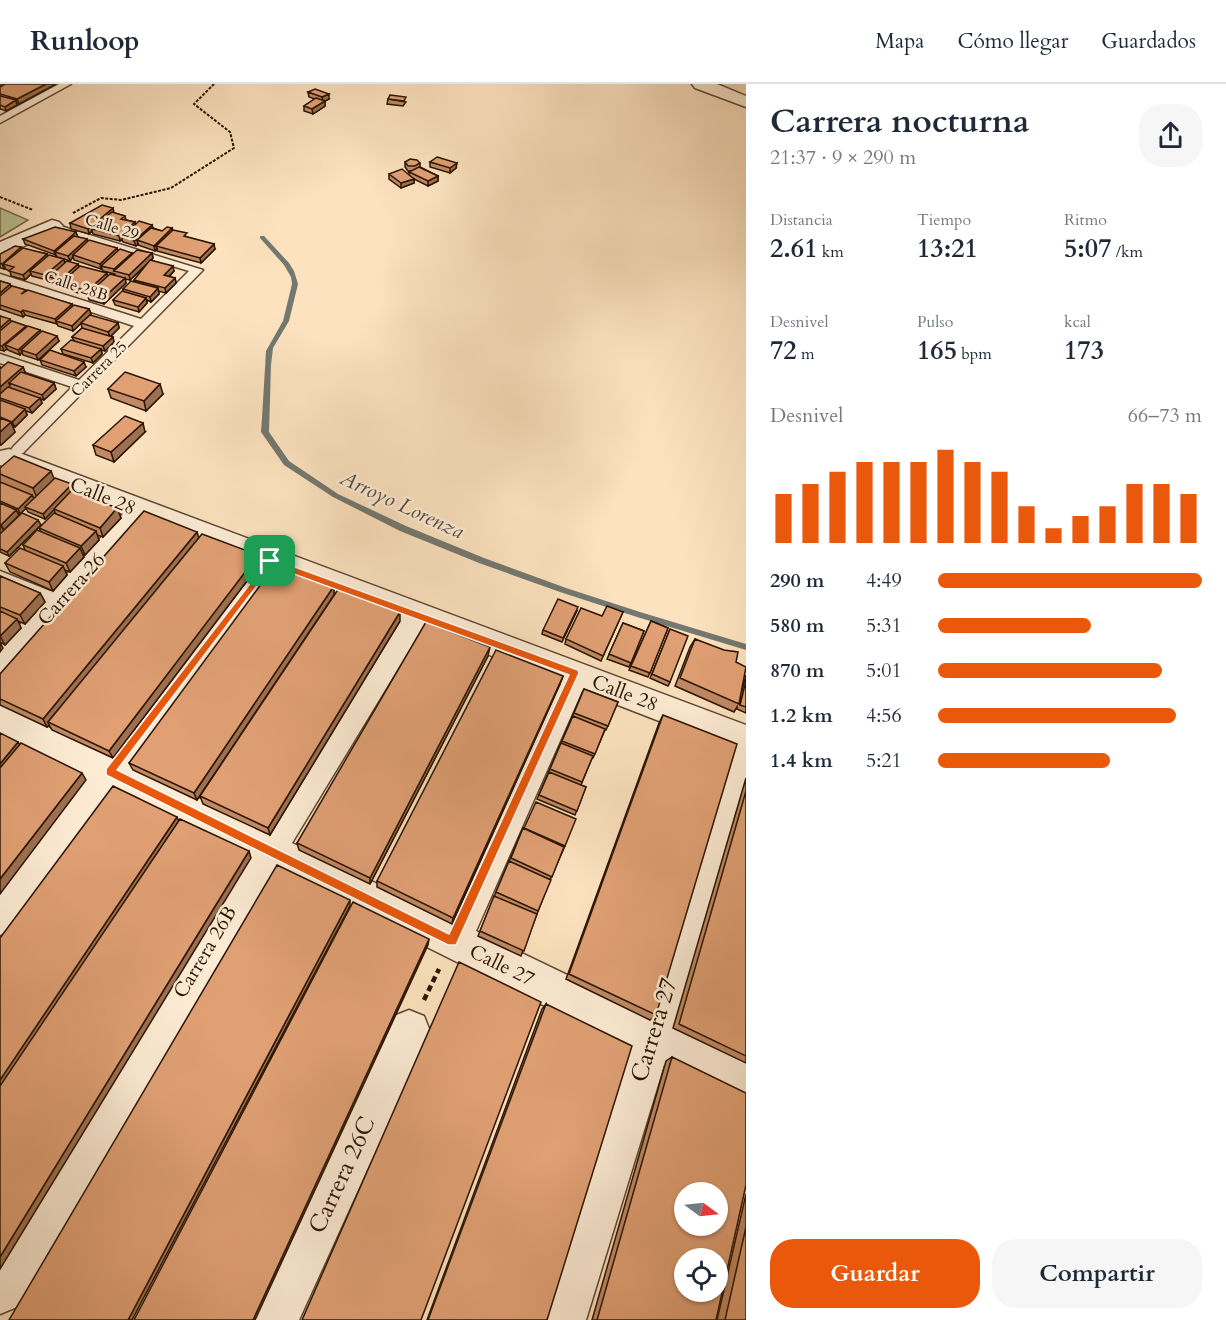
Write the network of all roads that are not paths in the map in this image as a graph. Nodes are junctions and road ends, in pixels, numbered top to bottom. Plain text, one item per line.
1 (66, 84) edge
2 (701, 84) edge
3 (746, 102) edge
4 (0, 120) edge
5 (57, 223) joint
6 (0, 250) edge
7 (197, 270) joint
8 (0, 278) edge
9 (142, 324) junction
10 (0, 358) edge
11 (82, 386) junction
12 (7, 457) edge
13 (142, 511) junction
14 (270, 561) junction
15 (0, 577) edge
16 (59, 602) junction
17 (414, 616) junction
18 (0, 668) edge
19 (574, 673) junction
20 (0, 719) edge
21 (746, 740) edge
22 (110, 772) junction
23 (267, 850) junction
24 (0, 916) edge
25 (452, 941) junction
26 (410, 1031) road end
27 (652, 1038) junction
28 (746, 1083) edge
29 (0, 1290) edge
30 (273, 1320) edge
31 (562, 1320) edge

1 - 4 lane
2 - 3 street
5 - 6 street
5 - 7 lane, Calle 29
7 - 9 lane, Carrera 25
8 - 9 lane, Calle 28B
9 - 11 lane, Carrera 25
10 - 11 lane
11 - 12 lane, Carrera 25
12 - 13 street, Calle 28
13 - 14 street, Calle 28
13 - 16 street, Carrera 26
14 - 17 street, Calle 28
14 - 22 street
15 - 16 lane
16 - 18 street, Carrera 26
17 - 19 street, Calle 28
17 - 23 street, Carrera 26B
19 - 21 street, Calle 28
19 - 25 street
20 - 22 street, Calle 27
21 - 27 street, Carrera 27
22 - 23 street, Calle 27
22 - 24 street
23 - 25 street, Calle 27
23 - 29 street, Carrera 26B
25 - 27 street, Calle 27
26 - 30 street, Carrera 26C
27 - 28 street, Calle 27
27 - 31 street, Carrera 27

